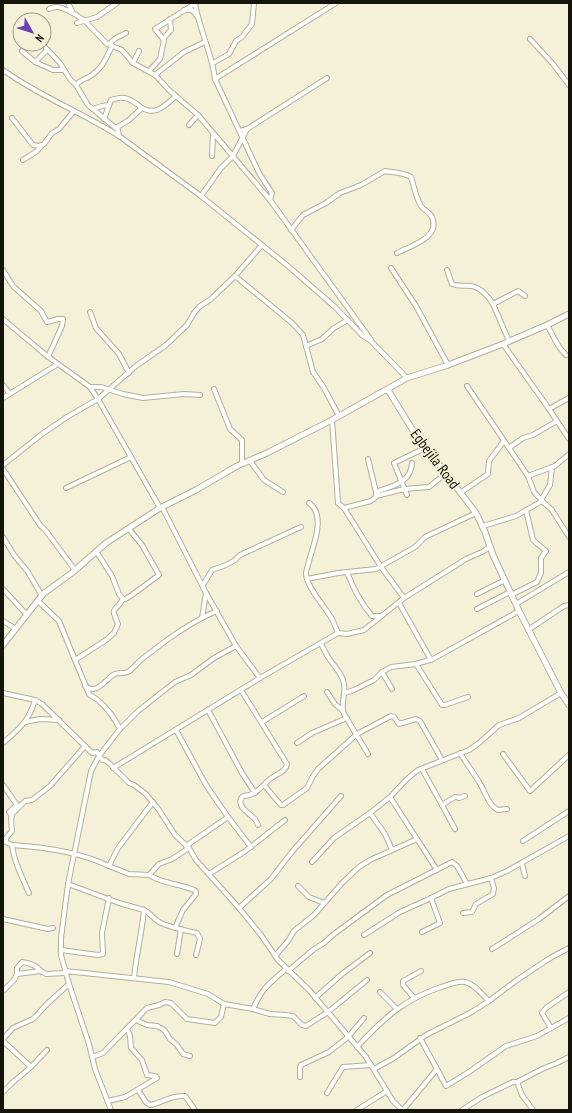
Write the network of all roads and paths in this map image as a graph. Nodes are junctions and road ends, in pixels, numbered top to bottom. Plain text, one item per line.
1 (68, 3) edge
2 (117, 3) edge
3 (196, 3) edge
4 (254, 3) edge
5 (336, 3) edge
6 (56, 5) edge
7 (49, 9) dead end
8 (184, 10) junction
9 (73, 13) junction
10 (197, 16) junction
11 (170, 19) junction
12 (85, 21) junction
13 (77, 23) dead end
14 (126, 33) dead end
15 (163, 39) junction
16 (530, 39) dead end
17 (206, 42) junction
18 (110, 45) junction
19 (139, 51) dead end
20 (23, 52) edge
21 (36, 62) junction
22 (133, 63) junction
23 (213, 63) junction
24 (3, 70) edge
25 (64, 70) junction
26 (149, 71) junction
27 (155, 75) junction
28 (327, 78) dead end
29 (215, 79) junction
30 (76, 85) junction
31 (569, 85) edge
32 (168, 90) junction
33 (176, 96) junction
34 (168, 103) junction
35 (109, 105) junction
36 (142, 108) junction
37 (94, 110) junction
38 (74, 111) junction
39 (198, 115) junction
40 (12, 118) dead end
41 (104, 119) junction
42 (189, 125) dead end
43 (116, 128) junction
44 (248, 129) junction
45 (240, 131) junction
46 (213, 133) junction
47 (119, 136) junction
48 (243, 137) junction
49 (42, 145) junction
50 (212, 156) dead end
51 (233, 156) junction
52 (23, 160) dead end
53 (201, 196) junction
54 (270, 200) junction
55 (291, 230) junction
56 (262, 245) junction
57 (397, 253) dead end
58 (391, 268) dead end
59 (3, 270) edge
60 (447, 270) dead end
61 (235, 276) junction
62 (524, 296) dead end
63 (493, 304) junction
64 (90, 312) dead end
65 (569, 314) edge
66 (3, 319) edge
67 (348, 320) junction
68 (547, 326) junction
69 (371, 341) junction
70 (509, 341) junction
71 (503, 344) junction
72 (306, 346) junction
73 (566, 355) dead end
74 (48, 357) junction
75 (58, 364) junction
76 (448, 365) junction
77 (129, 372) junction
78 (407, 378) junction
79 (3, 385) edge
80 (466, 386) dead end
81 (90, 387) junction
82 (110, 389) junction
83 (214, 389) dead end
84 (388, 390) junction
85 (10, 394) junction
86 (200, 394) dead end
87 (3, 398) edge
88 (569, 398) edge
89 (98, 399) junction
90 (550, 408) junction
91 (338, 416) junction
92 (332, 420) junction
93 (557, 421) junction
94 (569, 439) edge
95 (504, 441) junction
96 (425, 448) junction
97 (508, 448) junction
98 (569, 454) edge
99 (131, 457) junction
100 (368, 459) dead end
101 (250, 461) junction
102 (412, 463) dead end
103 (242, 464) junction
104 (3, 465) edge
105 (552, 467) junction
106 (3, 469) edge
107 (445, 474) junction
108 (528, 476) junction
109 (402, 482) junction
110 (66, 488) dead end
111 (404, 489) junction
112 (283, 492) dead end
113 (460, 493) junction
114 (376, 494) junction
115 (407, 495) dead end
116 (541, 500) junction
117 (309, 503) dead end
118 (161, 508) junction
119 (344, 508) junction
120 (526, 510) junction
121 (476, 513) junction
122 (483, 526) junction
123 (128, 528) junction
124 (301, 528) dead end
125 (3, 537) edge
126 (569, 537) edge
127 (490, 547) junction
128 (96, 551) junction
129 (380, 567) junction
130 (75, 570) junction
131 (347, 572) junction
132 (569, 572) edge
133 (307, 579) junction
134 (504, 580) junction
135 (203, 585) junction
136 (3, 589) edge
137 (206, 593) junction
138 (477, 594) dead end
139 (511, 594) junction
140 (42, 596) junction
141 (404, 598) junction
142 (122, 599) junction
143 (38, 601) junction
144 (399, 603) junction
145 (516, 604) junction
146 (569, 605) edge
147 (477, 609) dead end
148 (519, 611) junction
149 (217, 612) junction
150 (27, 615) junction
151 (382, 616) junction
152 (202, 618) junction
153 (3, 621) edge
154 (16, 629) junction
155 (528, 630) junction
156 (338, 633) junction
157 (3, 644) edge
158 (321, 644) junction
159 (236, 646) junction
160 (75, 660) junction
161 (431, 660) junction
162 (416, 664) junction
163 (382, 672) junction
164 (260, 678) junction
165 (85, 686) junction
166 (392, 689) dead end
167 (241, 690) junction
168 (327, 692) dead end
169 (3, 693) edge
170 (345, 693) junction
171 (561, 693) junction
172 (304, 696) dead end
173 (468, 697) dead end
174 (35, 700) junction
175 (569, 705) edge
176 (208, 710) junction
177 (342, 710) junction
178 (347, 718) junction
179 (59, 720) junction
180 (25, 722) junction
181 (262, 722) junction
182 (120, 729) junction
183 (176, 730) junction
184 (357, 734) junction
185 (3, 743) edge
186 (297, 743) dead end
187 (85, 746) junction
188 (460, 753) junction
189 (368, 754) dead end
190 (503, 754) dead end
191 (569, 755) edge
192 (99, 756) junction
193 (442, 760) junction
194 (112, 767) junction
195 (422, 769) junction
196 (264, 785) junction
197 (3, 786) edge
198 (255, 793) junction
199 (341, 796) dead end
200 (465, 796) dead end
201 (390, 797) junction
202 (153, 802) junction
203 (442, 805) junction
204 (508, 809) dead end
205 (569, 811) edge
206 (370, 813) junction
207 (12, 814) junction
208 (228, 817) junction
209 (285, 820) dead end
210 (258, 825) dead end
211 (455, 829) dead end
212 (569, 836) edge
213 (417, 838) junction
214 (5, 841) edge
215 (523, 841) dead end
216 (12, 844) junction
217 (187, 847) junction
218 (251, 847) junction
219 (392, 850) junction
220 (75, 854) junction
221 (312, 862) dead end
222 (522, 864) junction
223 (109, 866) junction
224 (437, 870) junction
225 (209, 874) junction
226 (149, 875) junction
227 (525, 876) dead end
228 (491, 878) junction
229 (68, 884) junction
230 (467, 884) junction
231 (298, 886) dead end
232 (29, 893) dead end
233 (569, 896) edge
234 (109, 898) junction
235 (431, 898) junction
236 (324, 903) junction
237 (239, 908) junction
238 (144, 910) junction
239 (463, 913) dead end
240 (3, 919) edge
241 (54, 928) dead end
242 (175, 928) junction
243 (181, 929) junction
244 (422, 932) dead end
245 (364, 935) dead end
246 (492, 948) dead end
247 (569, 948) edge
248 (61, 950) junction
249 (370, 953) dead end
250 (177, 954) dead end
251 (196, 955) dead end
252 (275, 956) junction
253 (287, 970) junction
254 (42, 972) junction
255 (65, 972) junction
256 (421, 972) dead end
257 (16, 974) junction
258 (134, 978) junction
259 (367, 980) dead end
260 (69, 984) junction
261 (3, 991) edge
262 (380, 992) dead end
263 (569, 992) edge
264 (315, 998) junction
265 (414, 998) junction
266 (489, 1001) junction
267 (224, 1004) junction
268 (253, 1009) junction
269 (397, 1010) junction
270 (328, 1012) junction
271 (364, 1018) dead end
272 (569, 1018) edge
273 (136, 1020) junction
274 (127, 1028) junction
275 (551, 1028) junction
276 (348, 1037) junction
277 (420, 1038) junction
278 (3, 1040) edge
279 (357, 1048) junction
280 (47, 1050) dead end
281 (190, 1056) dead end
282 (92, 1057) junction
283 (569, 1057) edge
284 (31, 1067) junction
285 (372, 1067) junction
286 (437, 1069) junction
287 (300, 1077) dead end
288 (517, 1082) junction
289 (138, 1090) junction
290 (387, 1091) junction
291 (3, 1092) edge
292 (327, 1093) dead end
293 (108, 1101) junction
294 (111, 1110) edge
295 (195, 1110) edge
296 (357, 1110) edge
297 (402, 1110) edge
298 (462, 1110) edge
299 (533, 1110) edge

1 - 9 street
2 - 12 street
3 - 8 street
3 - 10 street
4 - 23 street
5 - 29 street
6 - 7 street
6 - 9 street
8 - 10 street
8 - 11 street
9 - 12 street
10 - 17 street
11 - 15 street
11 - 15 street
12 - 13 street
12 - 18 street
14 - 18 street
15 - 26 street
16 - 31 street
17 - 23 street
17 - 27 street
18 - 22 street
18 - 30 street
19 - 22 street
20 - 21 street
21 - 25 street
21 - 25 street
22 - 26 street
23 - 29 street
24 - 38 street
25 - 30 street
26 - 27 street
27 - 32 street
28 - 44 street
29 - 45 street
30 - 37 street
32 - 33 street
32 - 34 street
33 - 34 street
33 - 39 street
34 - 36 street
35 - 36 street
35 - 37 street
35 - 41 street
36 - 43 street
37 - 41 street
38 - 47 street
38 - 49 street
39 - 42 street
39 - 46 street
40 - 49 street
41 - 43 street
43 - 47 street
44 - 45 street
44 - 48 street
45 - 48 street
46 - 50 street
46 - 51 street
47 - 53 street
48 - 51 street
48 - 54 street
49 - 52 street
51 - 53 street
51 - 54 street
53 - 56 street
54 - 55 street
55 - 57 street
55 - 69 street
56 - 61 street
56 - 67 street
58 - 76 street
59 - 74 street
60 - 63 street
61 - 72 street
61 - 77 street
62 - 63 street
63 - 70 street
64 - 77 street
65 - 68 street
66 - 74 street
67 - 69 street
67 - 72 street
68 - 70 street
68 - 73 street
69 - 78 street
70 - 71 street
71 - 76 street
71 - 90 street
72 - 91 street
74 - 75 street
75 - 81 street
75 - 85 street
76 - 78 street
77 - 82 street
78 - 84 street
79 - 85 street
80 - 95 street
81 - 82 street
81 - 89 street
82 - 86 street
82 - 89 street
83 - 103 street
84 - 91 street
84 - 96 street, Egbejila Road
85 - 87 street
88 - 90 street
89 - 99 street
89 - 104 street
90 - 93 street
91 - 92 street
92 - 101 street
92 - 119 street
93 - 94 street
93 - 97 street
95 - 97 street
95 - 113 street
96 - 107 street, Egbejila Road
96 - 109 street
97 - 108 street
98 - 105 street
99 - 110 street
99 - 118 street
100 - 114 street
101 - 103 street
101 - 112 street
102 - 109 street
103 - 118 street
105 - 108 street
105 - 116 street
106 - 130 street
107 - 111 street
107 - 113 street, Egbejila Road
108 - 116 street
109 - 111 street
109 - 114 street
111 - 114 street
111 - 115 street
113 - 121 street, Egbejila Road
114 - 119 street
116 - 120 street
116 - 126 street
117 - 133 street
118 - 123 street
118 - 135 street
119 - 129 street
120 - 122 street
120 - 139 street
121 - 122 street, Egbejila Road
121 - 129 street
122 - 127 street, Egbejila Road
123 - 128 street
123 - 142 street
124 - 135 street
125 - 140 street
127 - 134 street, Egbejila Road
127 - 141 street
128 - 130 street
128 - 142 street
129 - 131 street
129 - 141 street
130 - 140 street
131 - 133 street
131 - 151 street
132 - 145 street
133 - 156 street
134 - 138 street
134 - 139 street, Egbejila Road
135 - 137 street
136 - 150 street
137 - 149 street
137 - 152 street
139 - 145 street, Egbejila Road
139 - 147 street
140 - 143 street
141 - 144 street
142 - 160 street
143 - 150 street
143 - 160 street
144 - 151 street
144 - 161 street
145 - 148 street, Egbejila Road
146 - 155 street
148 - 155 street, Egbejila Road
148 - 161 street
149 - 152 street
149 - 159 street
150 - 154 street
151 - 156 street
152 - 165 street
153 - 154 street
154 - 157 street
155 - 171 street, Egbejila Road
156 - 158 street
158 - 164 street
158 - 170 street
159 - 164 street
159 - 182 street
160 - 165 street
161 - 162 street
162 - 163 street
162 - 173 street
163 - 166 street
163 - 170 street
164 - 167 street
165 - 182 street
167 - 176 street
167 - 181 street
168 - 177 street
169 - 174 street
170 - 177 street
171 - 175 street, Egbejila Road
171 - 188 street
172 - 181 street
174 - 179 street
174 - 180 street
176 - 183 street
176 - 198 street
177 - 178 street
178 - 184 street
178 - 186 street
179 - 180 street
179 - 187 street
180 - 185 street
181 - 196 street
182 - 192 street
183 - 194 street
183 - 208 street
184 - 189 street
184 - 193 street
184 - 196 street
187 - 192 street
187 - 207 street
188 - 193 street
188 - 204 street
190 - 191 street
192 - 194 street
192 - 220 street
193 - 195 street
194 - 202 street
195 - 201 street
195 - 203 street
196 - 198 street
197 - 207 street
198 - 210 street
199 - 237 street
200 - 203 street
201 - 206 street
201 - 213 street
202 - 217 street
202 - 223 street
203 - 211 street
205 - 215 street
206 - 219 street
206 - 221 street
207 - 214 street
208 - 217 street
208 - 218 street
209 - 218 street
212 - 222 street
213 - 219 street
213 - 224 street
214 - 216 street
216 - 220 street
216 - 232 street
217 - 225 street
217 - 226 street
218 - 225 street
219 - 236 street
220 - 223 street
220 - 229 street
222 - 227 street
222 - 228 street
223 - 226 street
224 - 230 street
224 - 253 street
225 - 237 street
226 - 242 street
228 - 230 street
228 - 239 street
229 - 234 street
229 - 248 street
230 - 235 street
231 - 236 street
233 - 246 street
234 - 238 street
234 - 248 street
235 - 244 street
235 - 245 street
236 - 252 street
237 - 252 street
238 - 242 street
238 - 258 street
240 - 241 street
242 - 243 street
243 - 250 street
243 - 251 street
247 - 266 street
248 - 255 street
249 - 264 street
252 - 253 street
253 - 264 street
253 - 268 street
254 - 255 street
254 - 257 street
254 - 257 street
255 - 258 street
255 - 260 street
256 - 265 street
257 - 261 street
258 - 267 street
259 - 270 street
260 - 278 street
260 - 282 street
262 - 269 street
263 - 275 street
264 - 270 street
265 - 266 street
265 - 269 street
266 - 277 street
267 - 268 street
267 - 273 street
268 - 270 street
269 - 279 street
270 - 276 street
271 - 276 street
272 - 275 street
273 - 274 street
273 - 281 street
274 - 282 street
274 - 289 street
275 - 286 street
276 - 279 street
276 - 287 street
277 - 285 street
277 - 286 street
278 - 284 street
279 - 285 street
280 - 284 street
282 - 293 street
283 - 288 street
284 - 291 street
285 - 290 street
285 - 292 street
286 - 297 street
288 - 298 street
288 - 299 street
289 - 293 street
289 - 295 street
290 - 296 street
290 - 297 street
293 - 294 street

